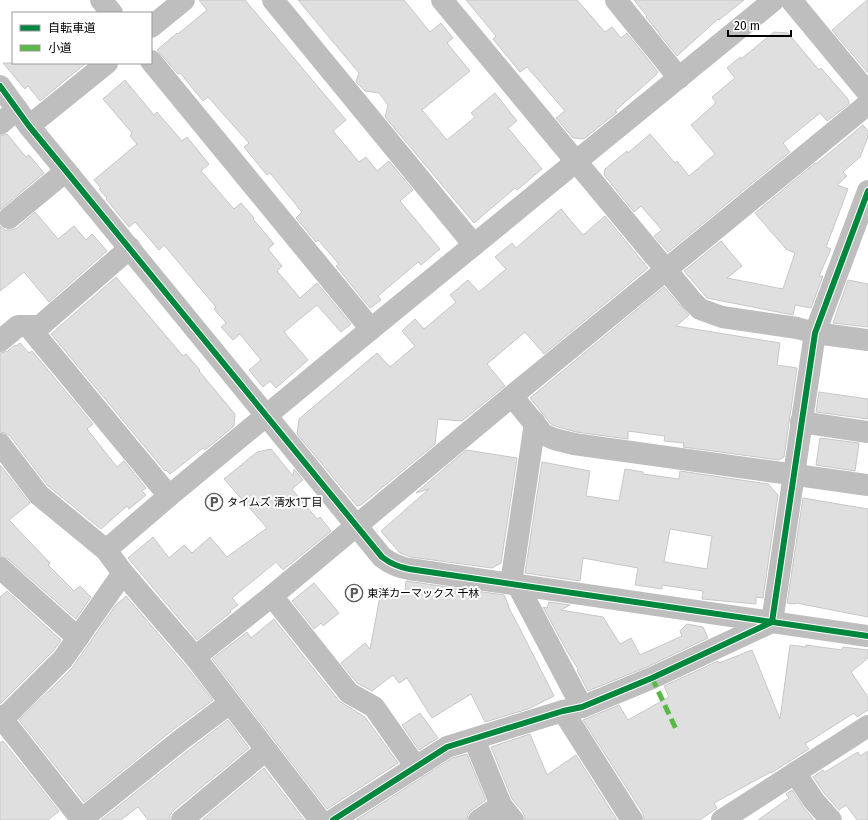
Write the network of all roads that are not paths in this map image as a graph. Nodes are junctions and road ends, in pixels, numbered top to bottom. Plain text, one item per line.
1 (101, 0) edge
2 (184, 0) edge
3 (273, 0) edge
4 (442, 0) edge
5 (616, 0) edge
6 (774, 0) edge
7 (791, 0) edge
8 (111, 12) edge
9 (152, 26) edge
10 (152, 62) edge
11 (105, 64) edge
12 (679, 78) junction
13 (0, 86) edge
14 (868, 93) edge
15 (868, 104) edge
16 (23, 118) junction
17 (0, 124) edge
18 (576, 161) junction
19 (66, 171) junction
20 (868, 191) edge
21 (9, 218) dead end
22 (861, 230) edge
23 (474, 245) junction
24 (130, 248) junction
25 (666, 270) junction
26 (10, 329) edge
27 (371, 329) junction
28 (815, 333) junction
29 (868, 340) edge
30 (512, 396) junction
31 (267, 416) junction
32 (801, 422) junction
33 (535, 423) junction
34 (868, 432) edge
35 (0, 444) edge
36 (793, 474) junction
37 (868, 486) edge
38 (169, 496) junction
39 (357, 526) junction
40 (106, 550) junction
41 (0, 568) edge
42 (123, 573) junction
43 (514, 584) junction
44 (272, 596) junction
45 (772, 622) junction
46 (868, 636) edge
47 (78, 638) junction
48 (195, 657) junction
49 (230, 703) junction
50 (573, 709) junction
51 (1, 719) edge
52 (868, 726) edge
53 (474, 739) junction
54 (266, 750) junction
55 (416, 767) junction
56 (795, 773) junction
57 (507, 812) edge
58 (81, 820) edge
59 (182, 820) edge
60 (320, 820) edge
61 (333, 820) edge
62 (479, 820) edge
63 (632, 820) edge
64 (722, 820) edge
65 (831, 820) edge

1 - 8 street
2 - 9 street
3 - 23 street
4 - 18 street
5 - 12 street
6 - 12 street
7 - 14 street
10 - 27 street
11 - 16 street
12 - 18 street
13 - 16 street
15 - 25 street
16 - 17 street
16 - 19 street
18 - 23 street
18 - 25 street
19 - 21 street
19 - 24 street
20 - 22 street
22 - 28 street
23 - 27 street
24 - 26 street
24 - 31 street
25 - 28 street
25 - 30 street
26 - 38 street
27 - 31 street
28 - 29 street
28 - 32 street
30 - 33 street
30 - 39 street
31 - 38 street
31 - 39 street
32 - 34 street
32 - 36 street
33 - 36 street
33 - 43 street
35 - 40 street
36 - 37 street
36 - 45 street
38 - 40 street
39 - 43 street
39 - 44 street
40 - 42 street
41 - 47 street
42 - 47 street
42 - 48 street
43 - 45 street
43 - 50 street
44 - 48 street
44 - 55 street
45 - 46 street
45 - 50 street
47 - 51 street
48 - 49 street
49 - 54 street
49 - 58 street
50 - 53 street
50 - 63 street
51 - 58 street
52 - 56 street
53 - 55 street
53 - 57 street
54 - 59 street
54 - 60 street
55 - 61 street
56 - 64 street
56 - 65 street
57 - 62 street

